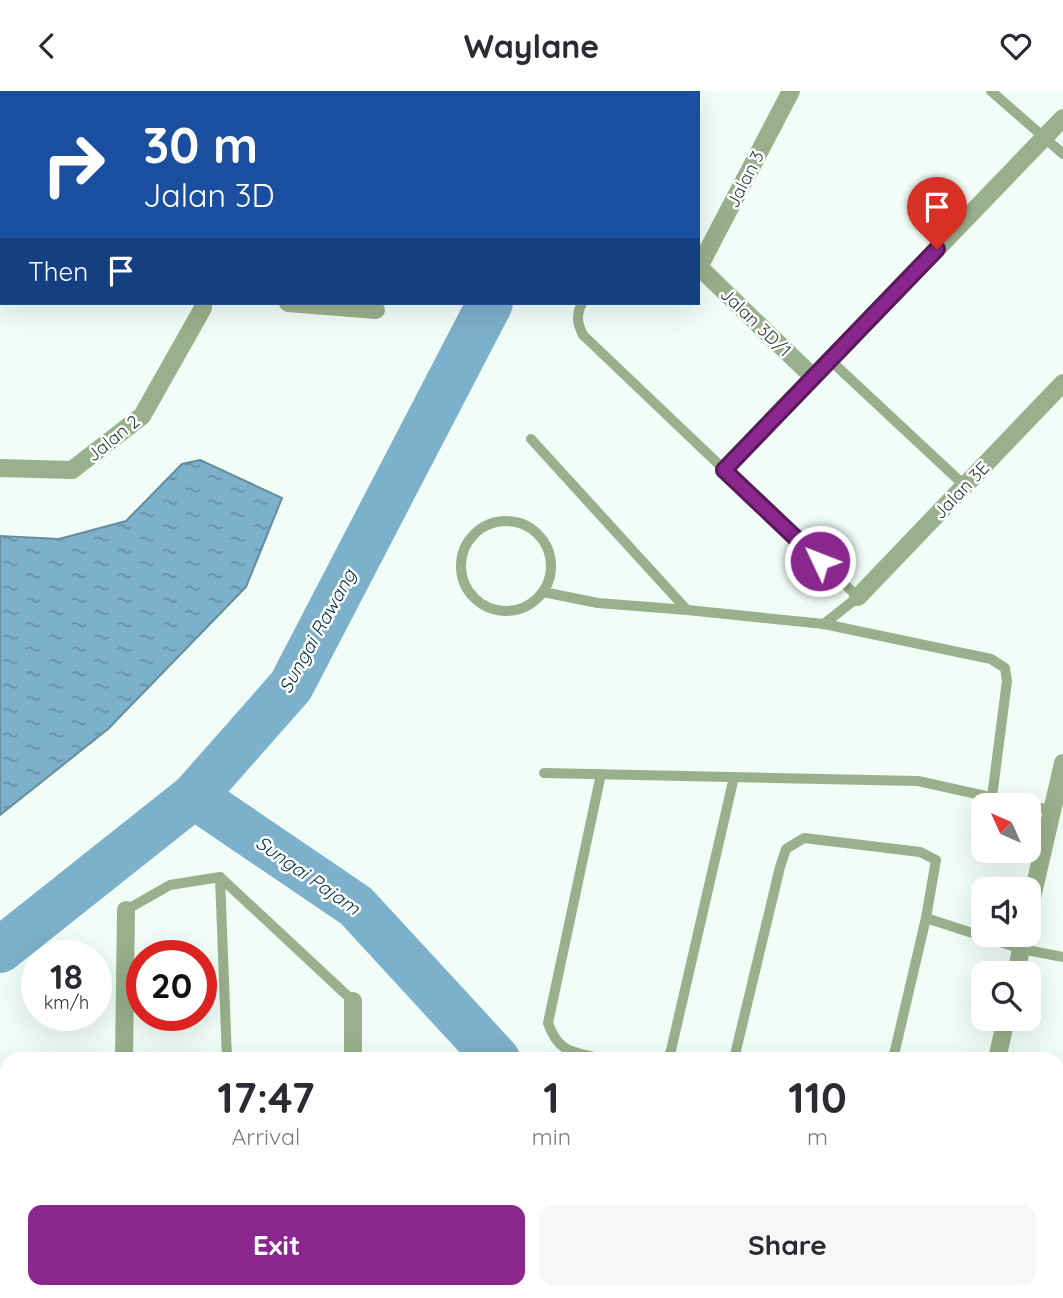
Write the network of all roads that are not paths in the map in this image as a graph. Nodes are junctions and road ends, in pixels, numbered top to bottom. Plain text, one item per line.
1 (791, 91) edge
2 (991, 91) edge
3 (1063, 118) edge
4 (1045, 137) junction
5 (1063, 154) edge
6 (700, 265) edge
7 (700, 268) edge
8 (204, 305) edge
9 (313, 305) edge
10 (581, 305) edge
11 (376, 310) dead end
12 (830, 360) junction
13 (813, 377) junction
14 (1063, 383) edge
15 (531, 439) dead end
16 (0, 468) edge
17 (724, 470) junction
18 (965, 486) junction
19 (543, 592) junction
20 (858, 597) junction
21 (687, 610) junction
22 (824, 624) junction
23 (1063, 763) edge
24 (544, 773) dead end
25 (601, 774) junction
26 (734, 777) junction
27 (974, 793) edge
28 (993, 793) edge
29 (1041, 808) edge
30 (1051, 810) junction
31 (220, 877) junction
32 (1036, 877) edge
33 (126, 910) joint
34 (926, 918) junction
35 (971, 929) edge
36 (1036, 947) edge
37 (1063, 957) edge
38 (353, 1001) joint
39 (1003, 1031) edge
40 (124, 1052) edge
41 (227, 1052) edge
42 (353, 1052) edge
43 (576, 1052) edge
44 (671, 1052) edge
45 (736, 1052) edge
46 (895, 1052) edge
47 (999, 1052) edge

1 - 6 street, Jalan 3
2 - 4 lane
3 - 4 street
4 - 5 lane
4 - 12 street
7 - 13 street, Jalan 3D/1
8 - 16 street, Jalan 2
9 - 11 street
10 - 17 lane
12 - 13 street
12 - 18 lane
13 - 17 street
14 - 18 street, Jalan 3E
15 - 21 lane
17 - 20 lane
18 - 20 street, Jalan 3E
19 - 19 lane
19 - 21 lane
20 - 22 lane
21 - 22 lane
22 - 28 lane
23 - 30 street
24 - 25 lane
25 - 26 lane
25 - 43 lane
26 - 27 lane
26 - 44 lane
29 - 30 lane
30 - 32 street
31 - 33 lane
31 - 38 lane
31 - 41 lane
33 - 40 street
34 - 35 lane
34 - 45 lane
34 - 46 lane
36 - 37 lane
38 - 42 street
39 - 47 street

